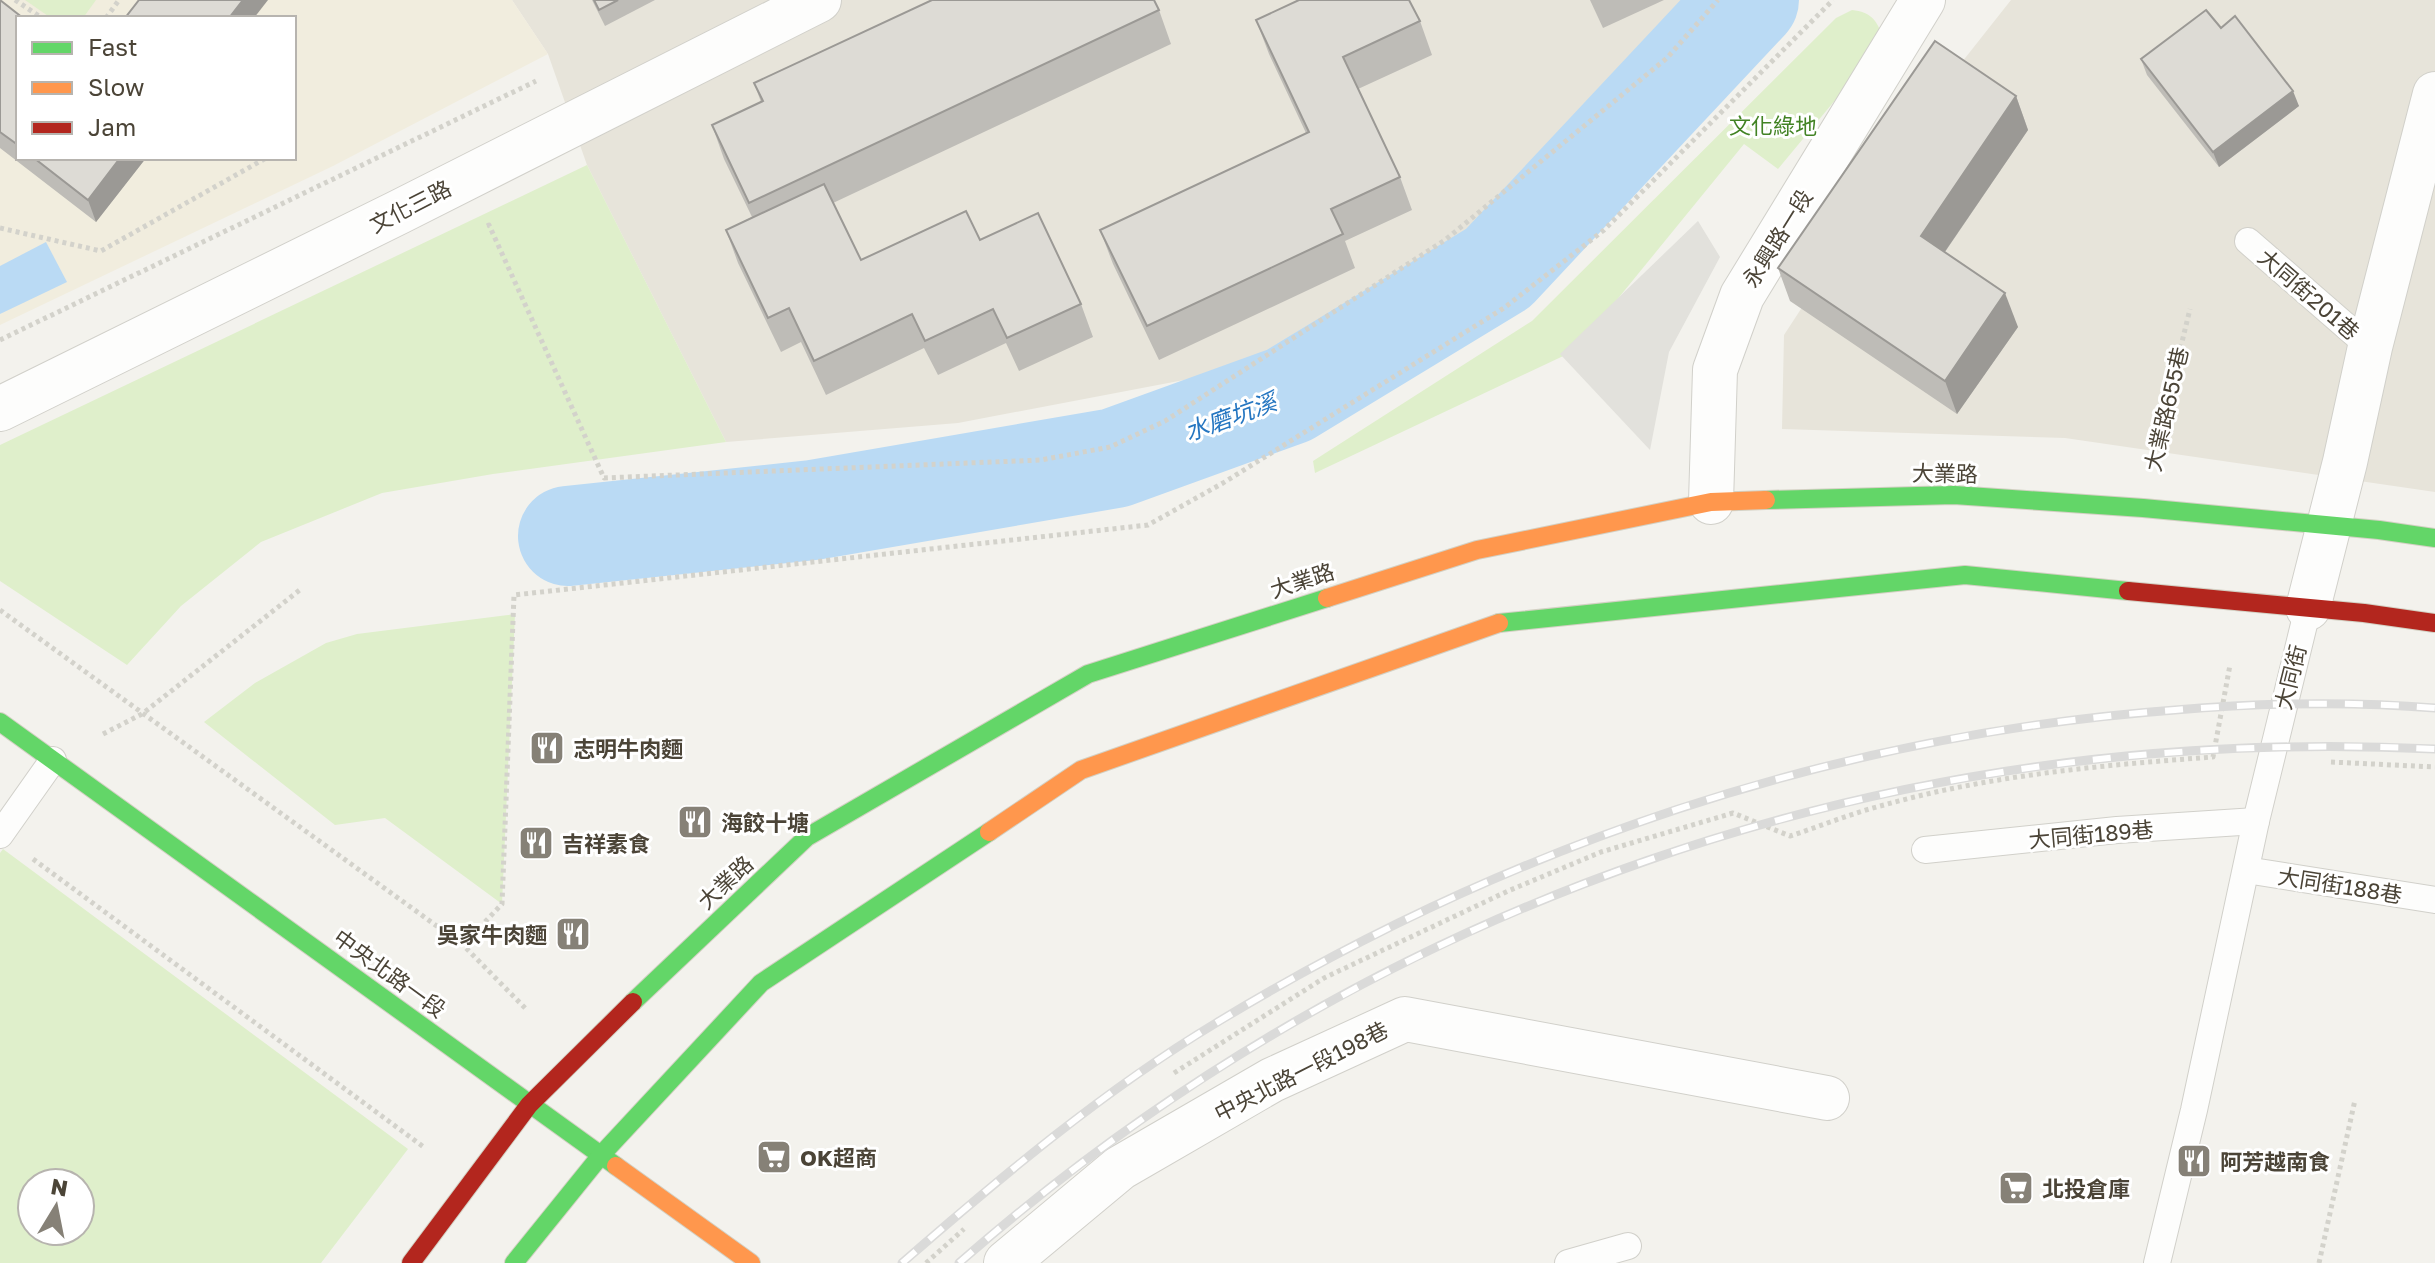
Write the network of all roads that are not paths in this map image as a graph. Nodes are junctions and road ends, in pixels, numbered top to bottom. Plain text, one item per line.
1 (819, 0) edge
2 (1923, 0) edge
3 (2435, 94) edge
4 (2248, 241) dead end
5 (2370, 347) junction
6 (0, 409) edge
7 (1711, 502) junction
8 (2330, 526) junction
9 (2435, 538) edge
10 (2308, 608) junction
11 (2435, 623) edge
12 (0, 722) edge
13 (53, 760) junction
14 (2256, 821) junction
15 (0, 835) edge
16 (1925, 850) dead end
17 (2246, 870) junction
18 (2435, 900) edge
19 (1827, 1098) dead end
20 (529, 1105) junction
21 (602, 1154) junction
22 (1628, 1246) dead end
23 (411, 1263) edge
24 (514, 1263) edge
25 (751, 1263) edge
26 (1006, 1263) edge
27 (1568, 1263) edge
28 (2160, 1263) edge

1 - 6 street, 文化三路
2 - 7 street, 永興路一段
3 - 5 street, 大同街
4 - 5 lane, 大同街201巷
5 - 8 street, 大同街
7 - 8 main road, 大業路
7 - 20 main road, 大業路
8 - 9 main road, 大業路
8 - 10 street, 大同街
10 - 11 main road
10 - 14 lane, 大同街
10 - 21 main road
12 - 13 main road, 中央北路一段
13 - 15 lane
13 - 20 main road, 中央北路一段
14 - 16 lane, 大同街189巷
14 - 17 lane, 大同街
17 - 18 lane, 大同街188巷
17 - 28 lane, 大同街
19 - 26 street, 中央北路一段198巷
20 - 21 main road, 中央北路一段
20 - 23 main road, 大業路
21 - 24 main road
21 - 25 main road, 中央北路一段
22 - 27 lane

